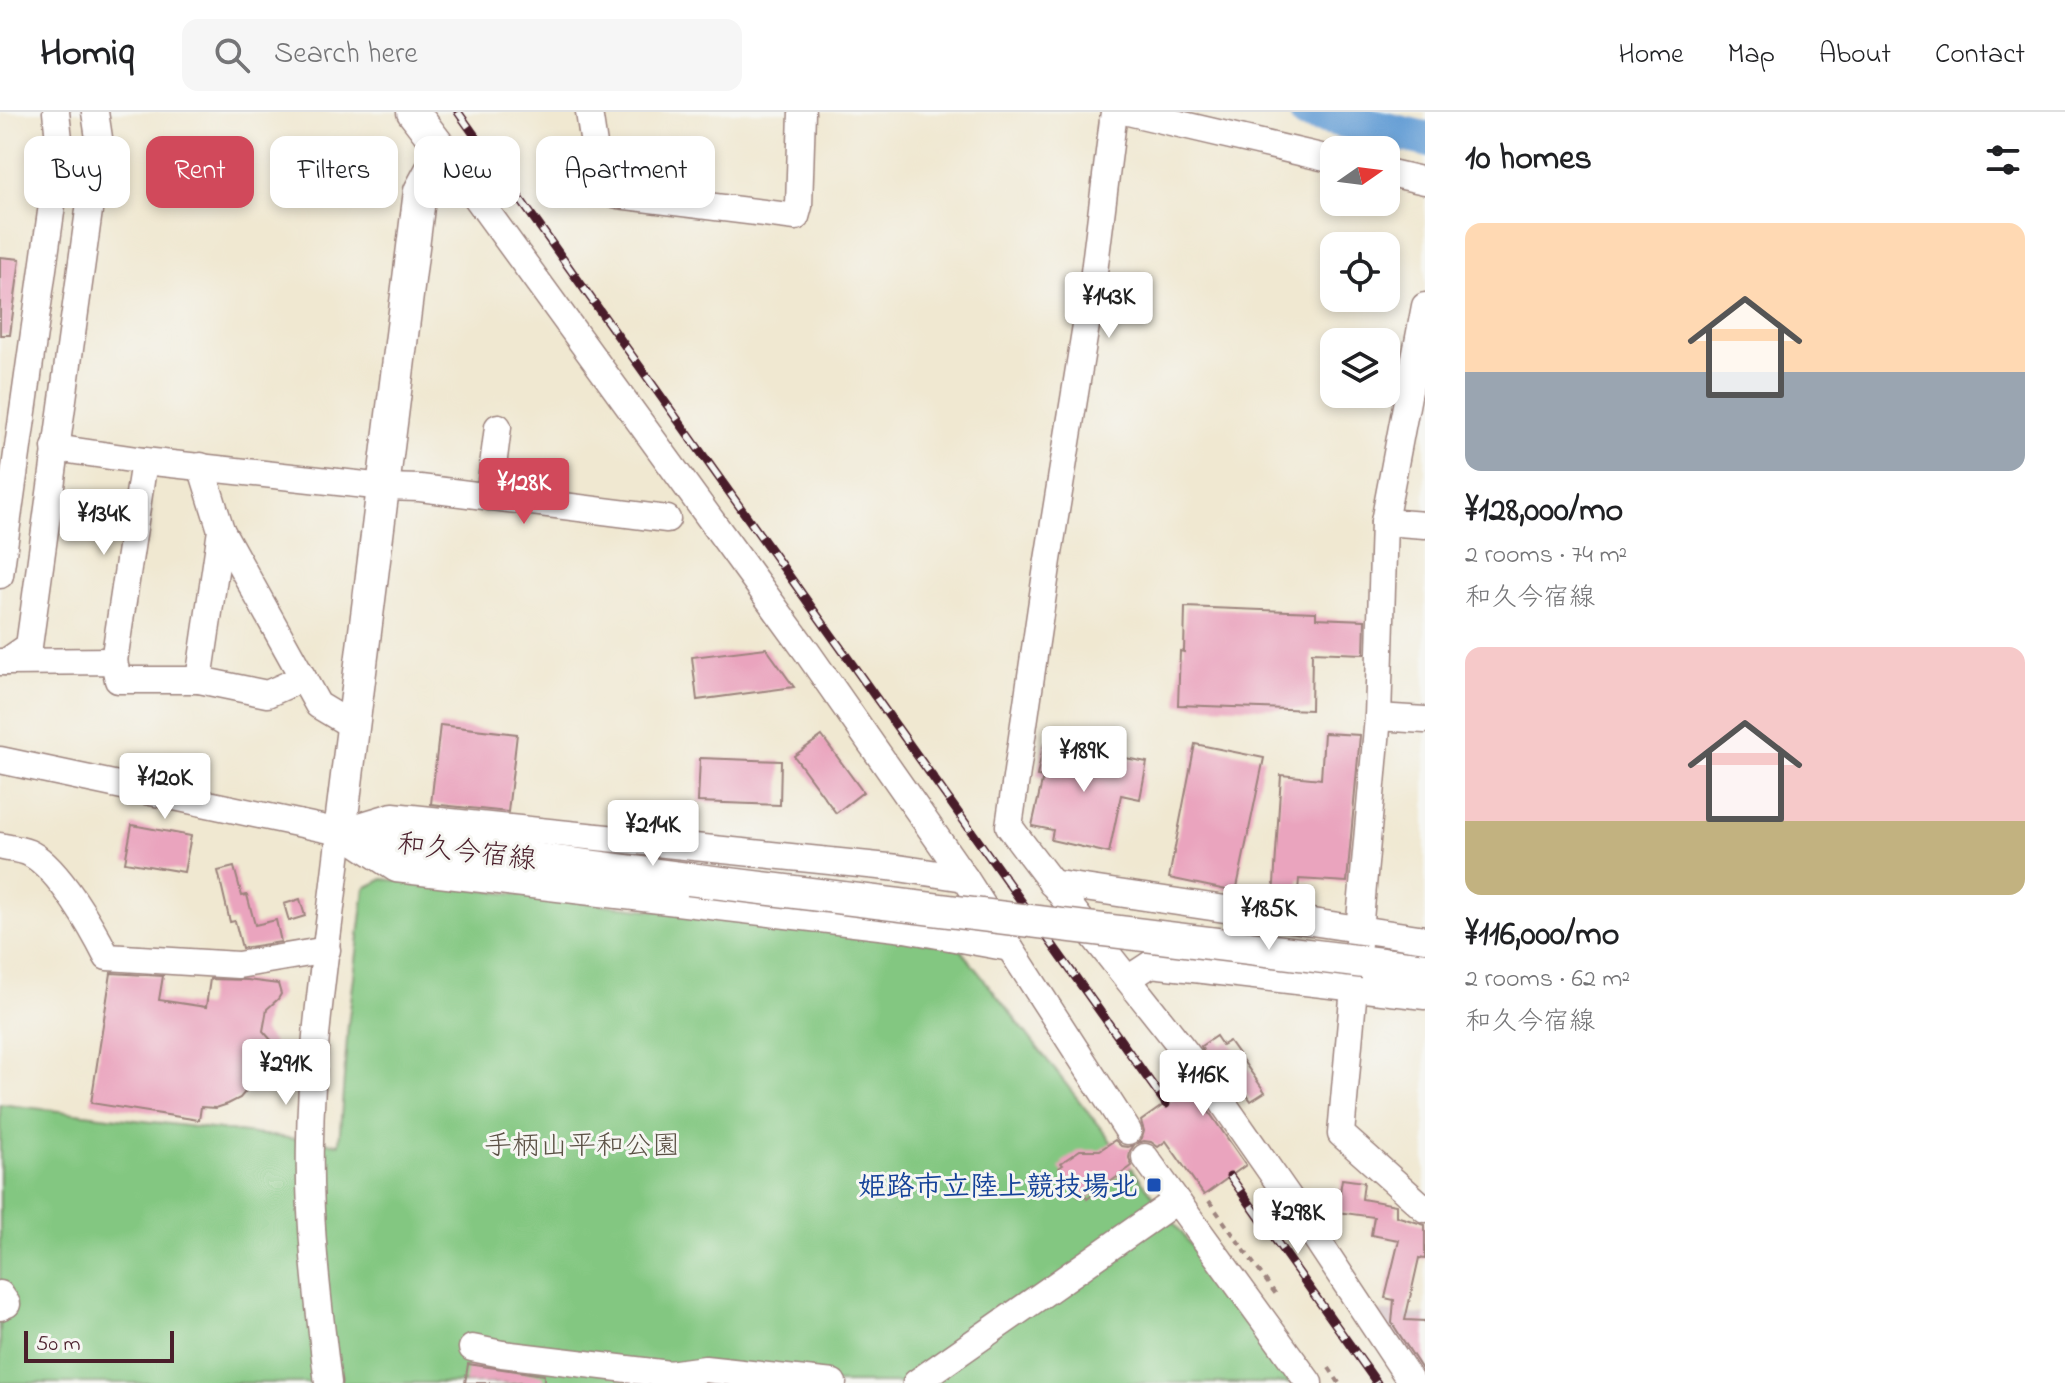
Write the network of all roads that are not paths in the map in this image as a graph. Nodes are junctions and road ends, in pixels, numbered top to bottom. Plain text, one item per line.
1 (56, 112) edge
2 (95, 112) edge
3 (413, 112) edge
4 (589, 112) edge
5 (802, 112) edge
6 (1114, 112) edge
7 (1128, 112) edge
8 (431, 136) edge
9 (1320, 157) edge
10 (1400, 175) edge
11 (1425, 181) edge
12 (418, 208) edge
13 (484, 208) edge
14 (1425, 306) edge
15 (498, 427) dead end
16 (55, 448) junction
17 (144, 461) junction
18 (201, 466) junction
19 (384, 487) junction
20 (489, 497) junction
21 (4, 512) edge
22 (46, 517) junction
23 (667, 519) dead end
24 (1384, 522) junction
25 (1425, 525) edge
26 (221, 530) junction
27 (0, 575) edge
28 (114, 661) junction
29 (3, 662) edge
30 (303, 678) junction
31 (199, 680) junction
32 (1378, 717) junction
33 (1425, 720) edge
34 (353, 726) junction
35 (0, 760) edge
36 (340, 832) junction
37 (0, 846) edge
38 (965, 878) junction
39 (1051, 883) junction
40 (1359, 929) junction
41 (1425, 939) edge
42 (1010, 948) junction
43 (327, 950) junction
44 (1425, 969) edge
45 (1359, 974) junction
46 (1128, 979) junction
47 (1425, 996) edge
48 (1190, 1058) tunnel mouth
49 (1223, 1103) tunnel mouth
50 (1128, 1131) dead end
51 (1145, 1157) dead end
52 (1171, 1205) junction
53 (1425, 1209) edge
54 (0, 1294) edge
55 (0, 1307) edge
56 (472, 1348) dead end
57 (328, 1383) edge
58 (833, 1383) edge
59 (916, 1383) edge
60 (1309, 1383) edge
61 (1412, 1383) edge

1 - 21 street
2 - 16 street
3 - 8 main road
4 - 5 street
6 - 39 street
7 - 9 street
10 - 11 street
12 - 19 main road
13 - 38 street
14 - 24 street
15 - 20 street
16 - 17 street
16 - 22 street
17 - 18 street
17 - 28 street
18 - 19 street
18 - 26 street
19 - 20 street
19 - 34 main road
20 - 23 street
21 - 22 street
21 - 27 street
22 - 29 street
24 - 25 street
24 - 32 street
26 - 30 street
26 - 31 street
28 - 29 street
28 - 31 street
30 - 31 street
30 - 34 street
32 - 33 street
32 - 40 street
34 - 36 main road
35 - 36 street
36 - 38 street
36 - 42 street
36 - 43 street
36 - 45 main road, 和久今宿線, bridge
37 - 43 street
38 - 42 street
39 - 40 street
39 - 46 street
40 - 41 street
40 - 45 street
42 - 50 street
43 - 57 street
44 - 45 main road, 和久今宿線
45 - 46 street
45 - 47 street
45 - 53 street
46 - 48 street
49 - 61 street
51 - 52 street
52 - 59 street
52 - 60 street
54 - 55 street
56 - 58 street

